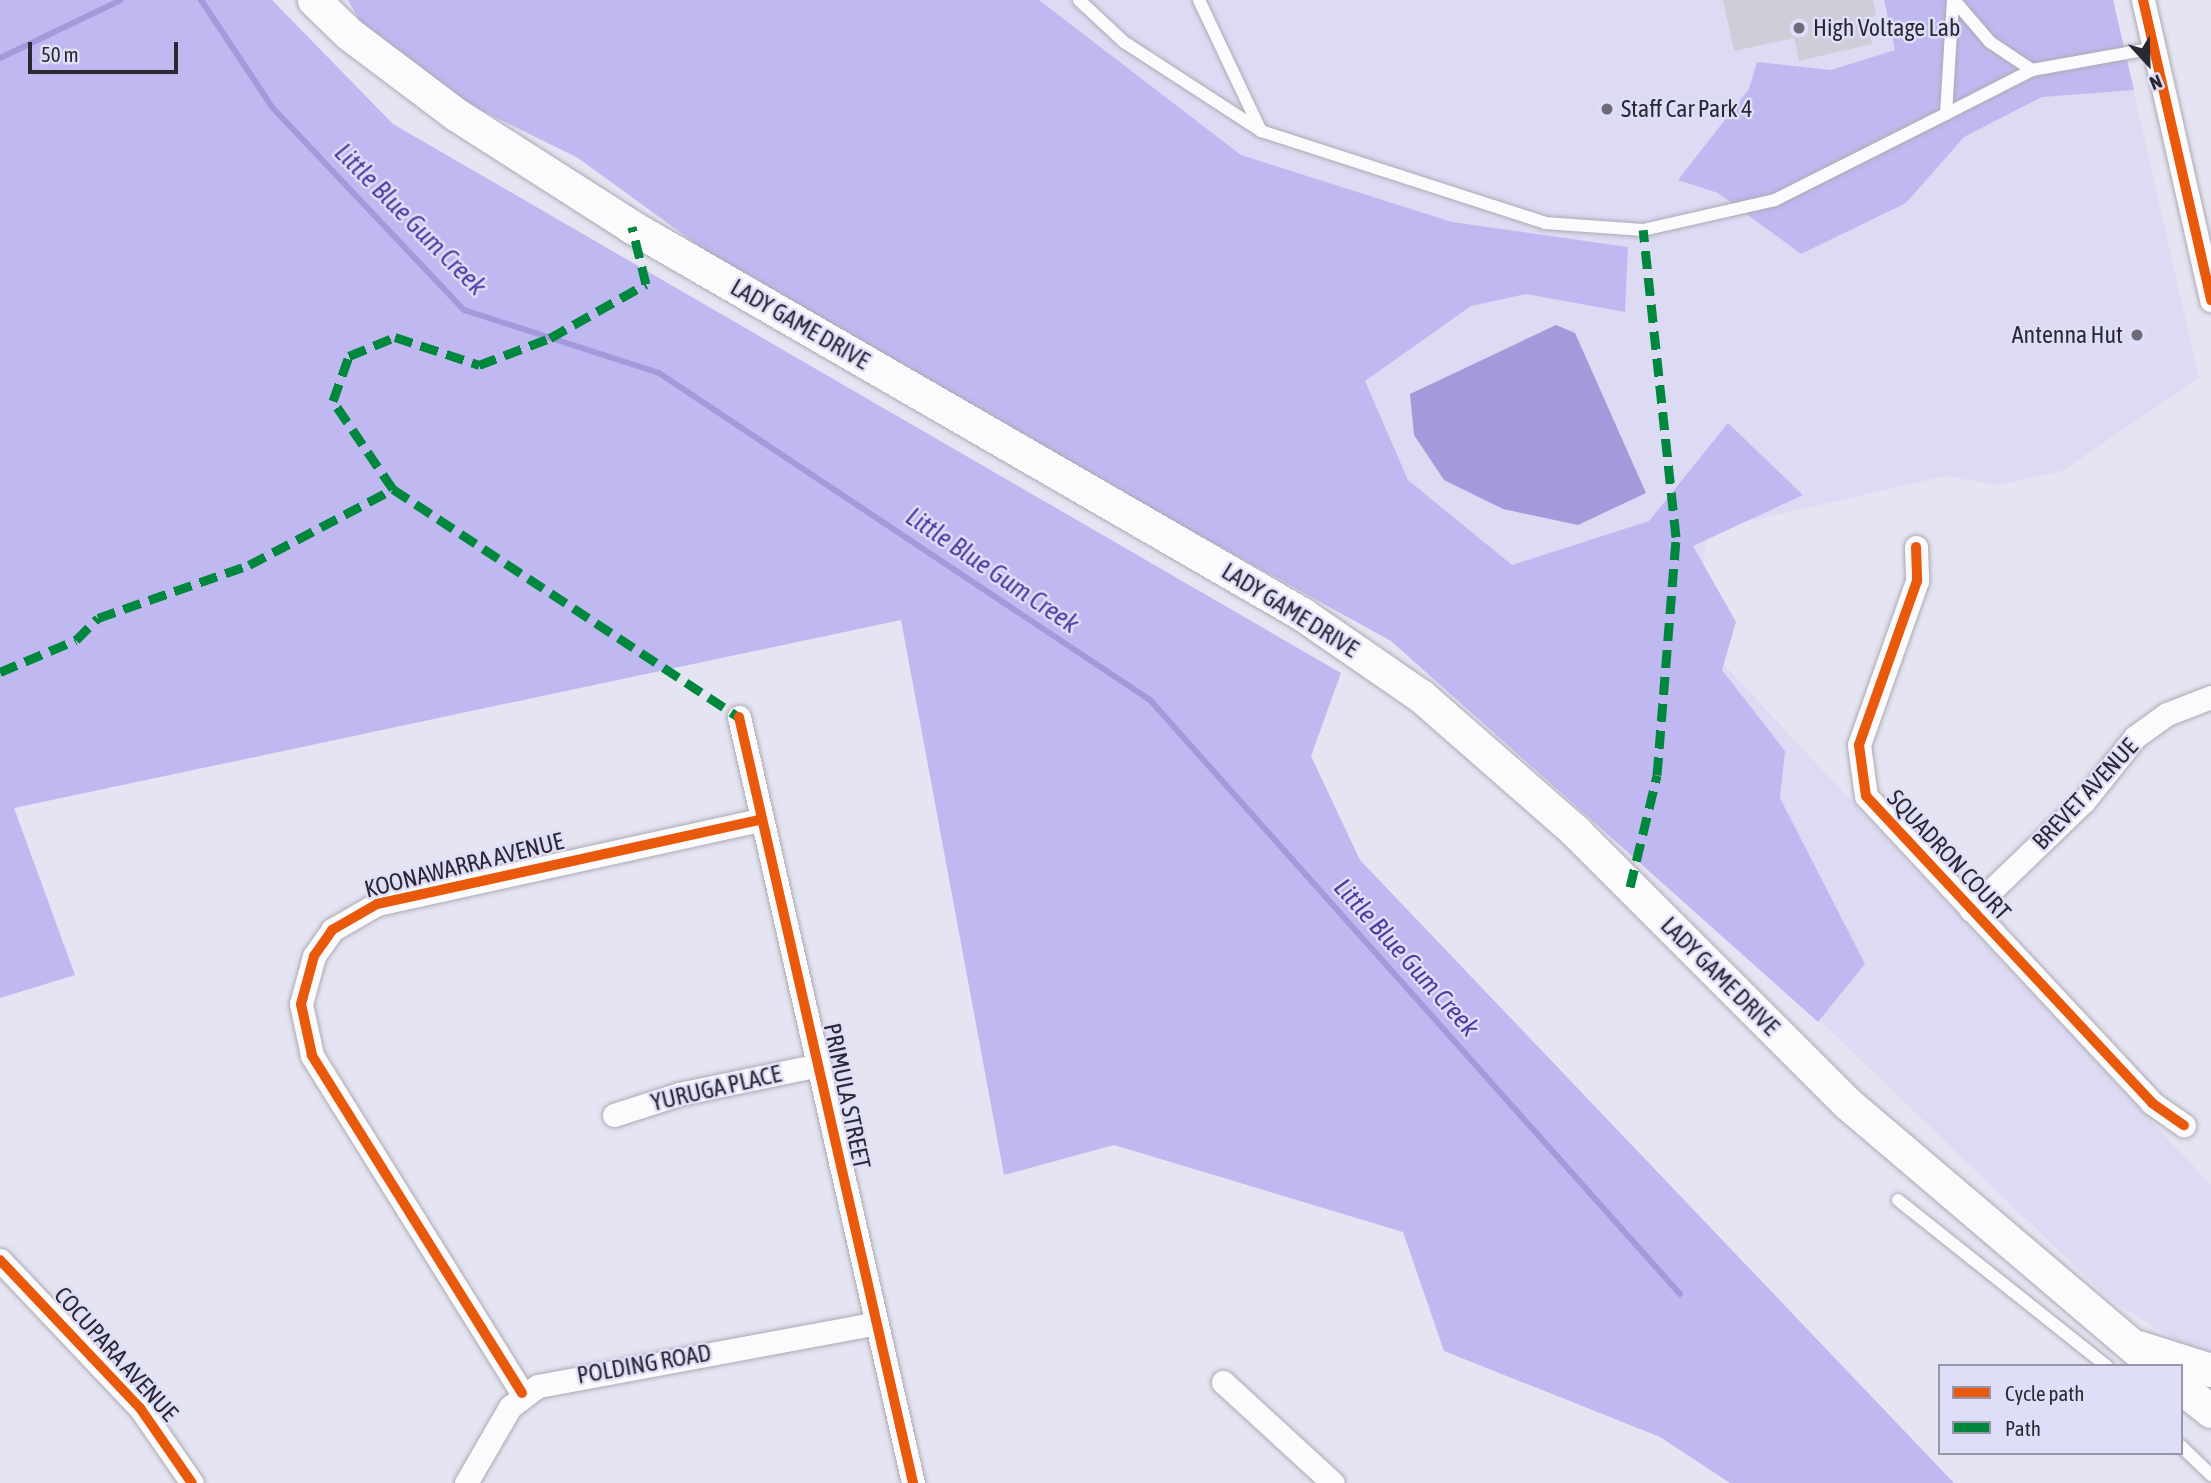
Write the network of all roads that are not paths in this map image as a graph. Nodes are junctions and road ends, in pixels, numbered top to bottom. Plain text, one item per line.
1 (314, 0) edge
2 (1079, 0) edge
3 (1199, 0) edge
4 (1953, 0) edge
5 (2143, 0) edge
6 (2154, 48) junction
7 (2032, 69) junction
8 (1946, 114) junction
9 (1261, 131) junction
10 (2211, 300) edge
11 (1916, 547) dead end
12 (2211, 696) edge
13 (739, 717) dead end
14 (762, 819) junction
15 (1971, 910) junction
16 (819, 1065) junction
17 (614, 1115) dead end
18 (2185, 1125) dead end
19 (1898, 1200) dead end
20 (0, 1260) edge
21 (873, 1324) junction
22 (2132, 1359) edge
23 (2168, 1364) edge
24 (2183, 1366) edge
25 (2211, 1370) edge
26 (1223, 1382) dead end
27 (2183, 1389) edge
28 (522, 1393) junction
29 (2211, 1411) edge
30 (2183, 1448) edge
31 (2211, 1475) edge
32 (192, 1483) edge
33 (466, 1483) edge
34 (913, 1483) edge
35 (1333, 1483) edge

1 - 22 main road, LADY GAME DRIVE
2 - 9 lane
3 - 9 lane
4 - 7 lane
4 - 8 lane
5 - 6 street
6 - 7 lane
6 - 10 street
7 - 8 lane
8 - 9 lane
11 - 15 street, SQUADRON COURT
12 - 15 street, BREVET AVENUE
13 - 14 street, PRIMULA STREET
14 - 16 street, PRIMULA STREET
14 - 28 street, KOONAWARRA AVENUE
15 - 18 street, SQUADRON COURT
16 - 17 street, YURUGA PLACE
16 - 21 street, PRIMULA STREET
19 - 22 lane
20 - 32 street, COCUPARA AVENUE
21 - 28 street, POLDING ROAD
21 - 34 street, PRIMULA STREET
22 - 23 main road
24 - 25 main road
26 - 35 street
27 - 29 main road
28 - 33 street
30 - 31 lane

